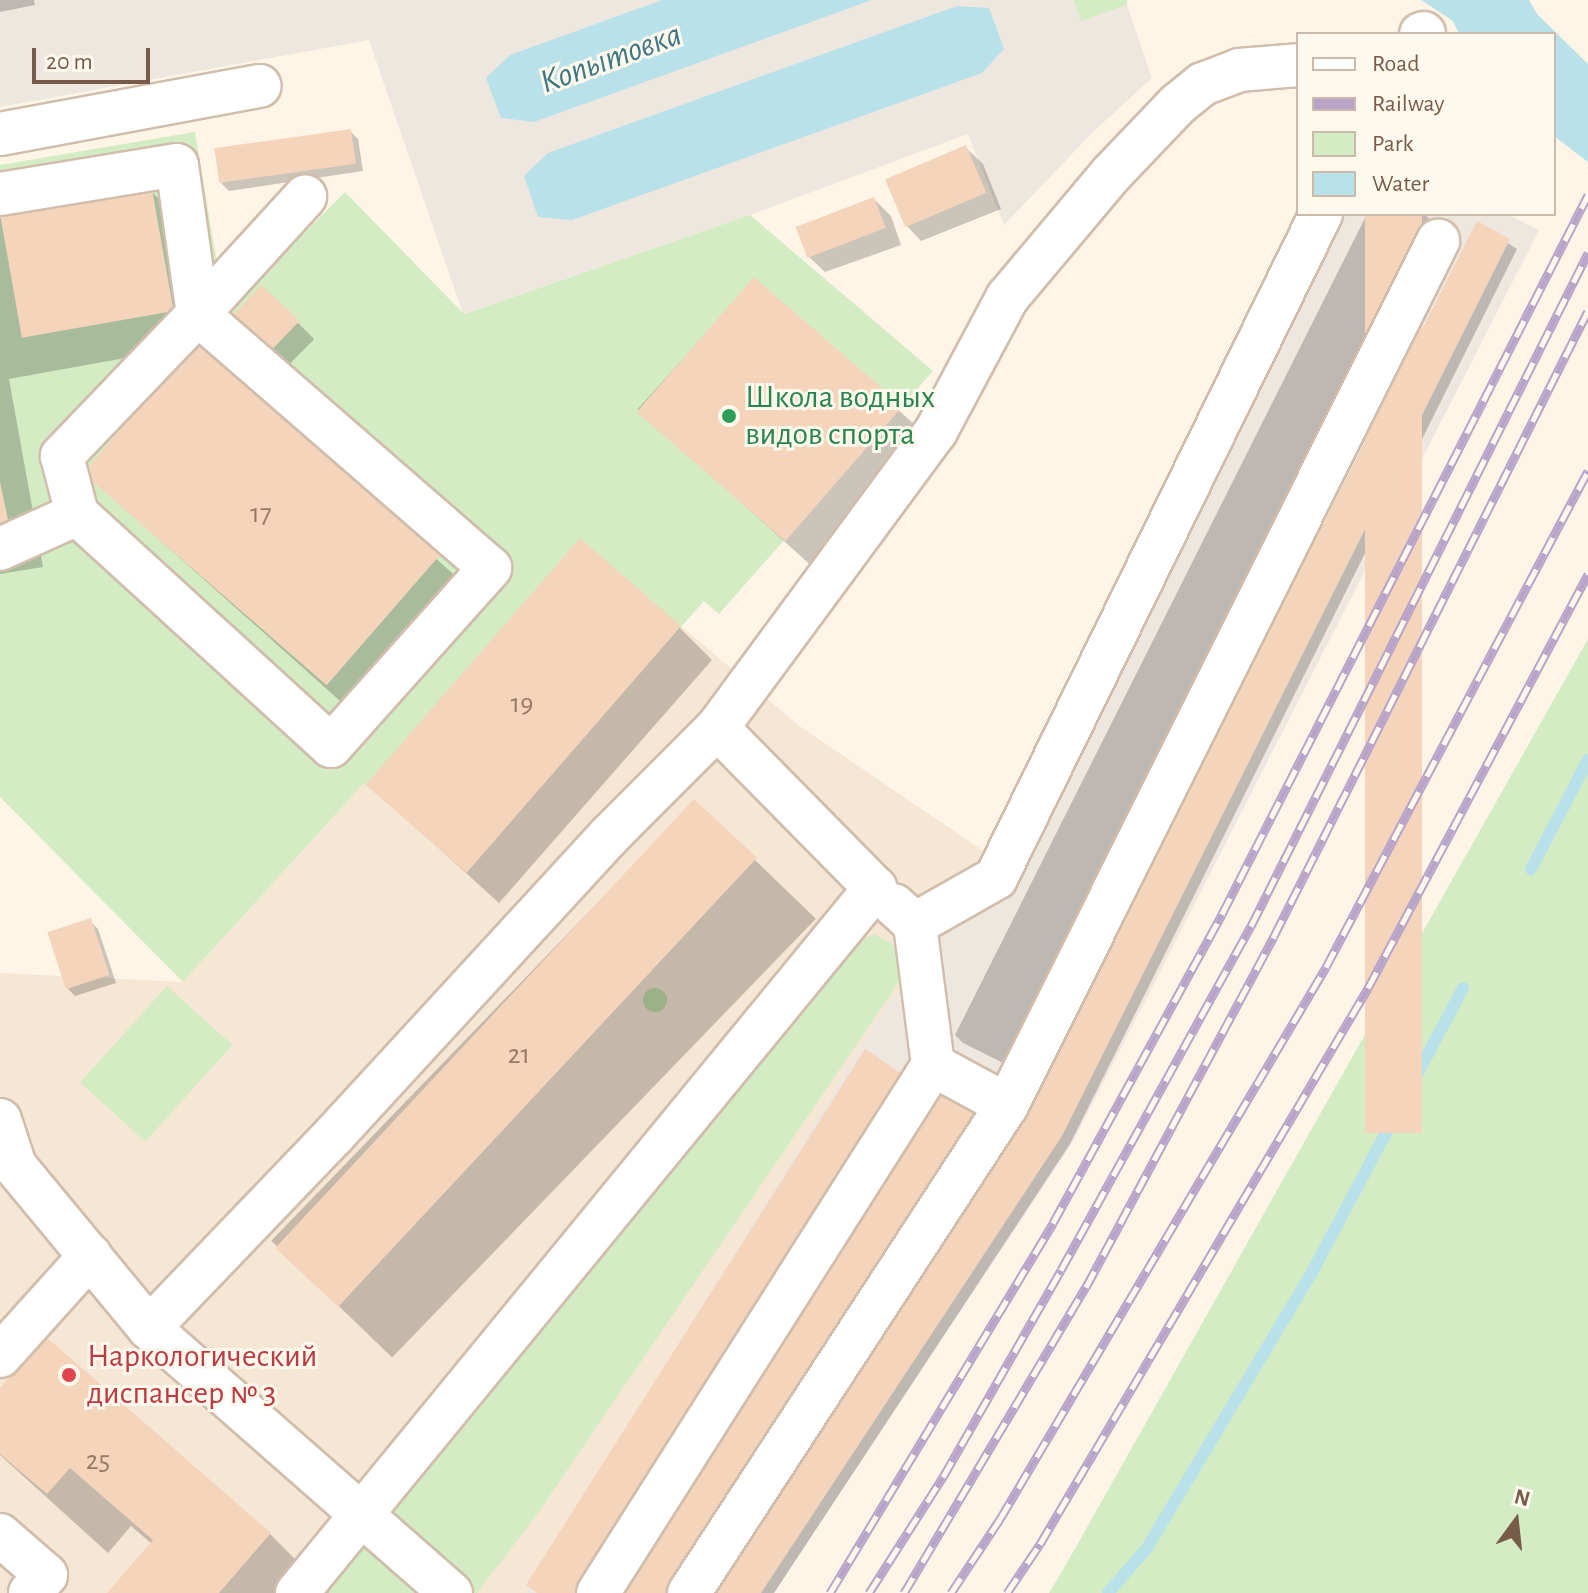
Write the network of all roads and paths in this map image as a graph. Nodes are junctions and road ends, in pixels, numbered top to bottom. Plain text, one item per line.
1 (1296, 65) edge
2 (260, 86) dead end
3 (0, 134) edge
4 (0, 194) edge
5 (305, 197) dead end
6 (1320, 216) edge
7 (1438, 241) dead end
8 (198, 314) junction
9 (77, 514) junction
10 (0, 549) edge
11 (717, 728) junction
12 (875, 888) junction
13 (915, 924) junction
14 (933, 1065) junction
15 (1007, 1105) junction
16 (0, 1120) edge
17 (7, 1158) edge
18 (90, 1256) junction
19 (149, 1328) junction
20 (0, 1356) edge
21 (361, 1516) junction
22 (0, 1535) edge
23 (428, 1586) edge
24 (30, 1593) edge
25 (297, 1593) edge
26 (598, 1593) edge
27 (689, 1593) edge

1 - 11 street
2 - 3 street
4 - 8 street
5 - 8 street
6 - 13 street
7 - 15 street
8 - 9 street
8 - 9 street
9 - 10 street
11 - 12 street
11 - 19 street
12 - 13 street
12 - 21 street
13 - 14 street
14 - 15 street
14 - 26 street
15 - 27 street
16 - 17 street
17 - 18 street
18 - 19 street
18 - 20 street
19 - 21 street
21 - 23 street
21 - 25 street
22 - 24 street

